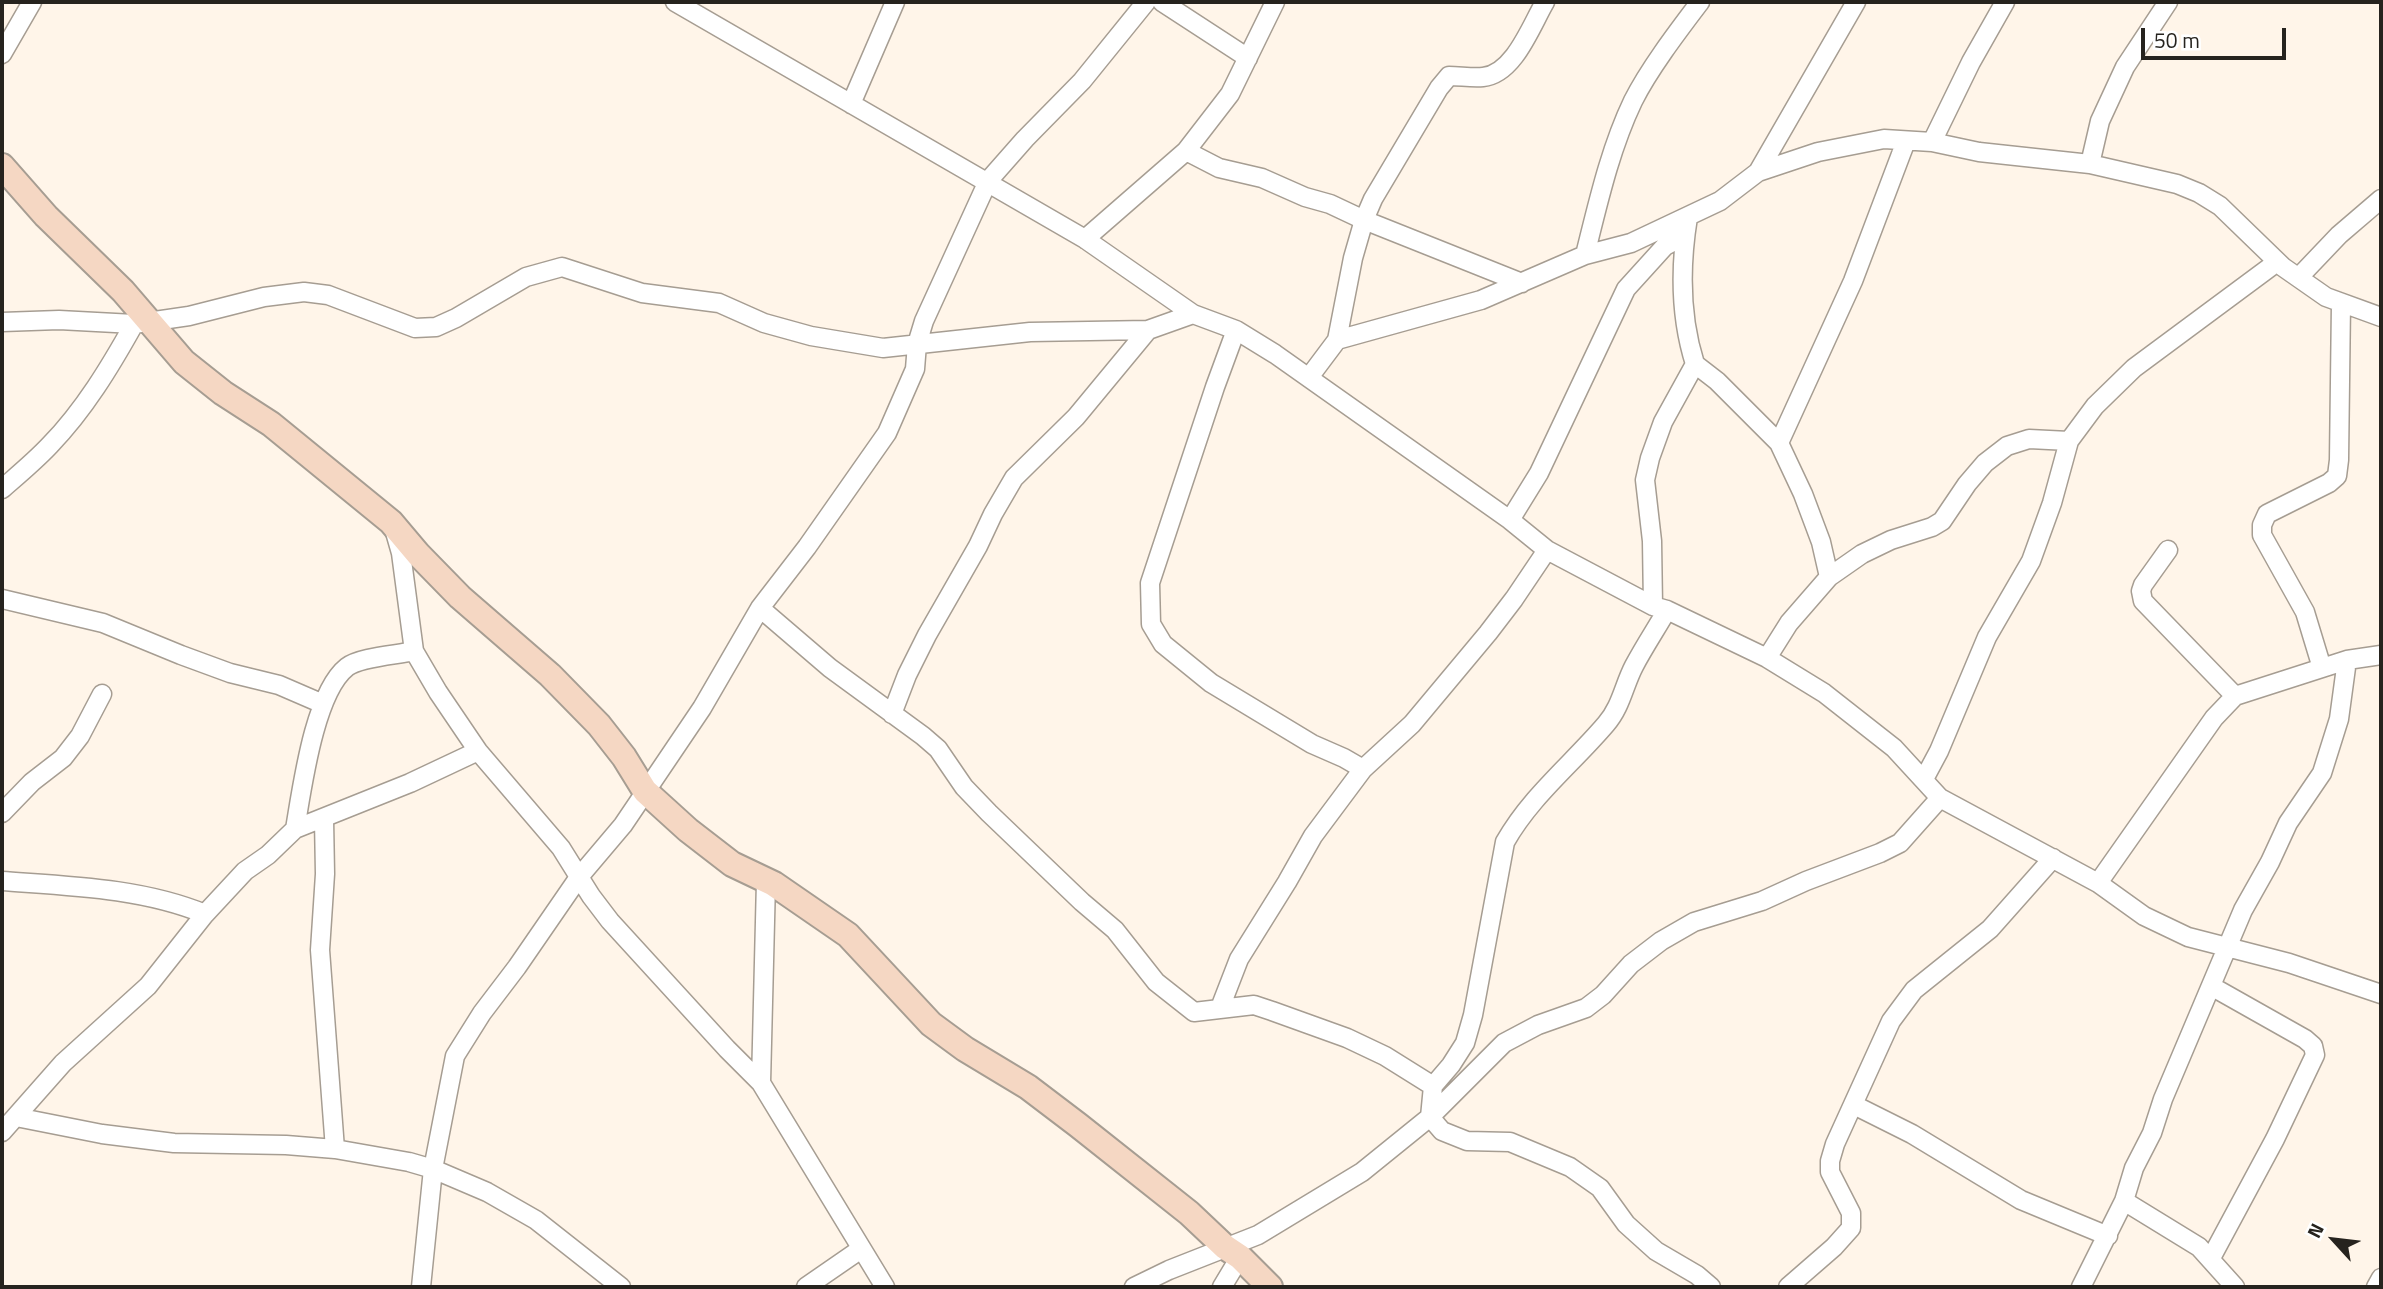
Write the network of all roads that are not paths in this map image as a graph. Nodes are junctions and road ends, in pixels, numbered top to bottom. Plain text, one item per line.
1 (32, 2) edge
2 (676, 2) edge
3 (895, 2) edge
4 (1146, 2) edge
5 (1162, 2) edge
6 (1275, 2) edge
7 (1545, 2) edge
8 (1700, 2) edge
9 (1856, 2) edge
10 (2005, 2) edge
11 (2168, 2) edge
12 (703, 9) edge
13 (2, 54) edge
14 (1248, 58) junction
15 (851, 104) junction
16 (1906, 141) junction
17 (1932, 142) junction
18 (1186, 151) junction
19 (2090, 163) junction
20 (2, 166) edge
21 (1758, 172) junction
22 (988, 181) junction
23 (2381, 199) edge
24 (1364, 220) junction
25 (1687, 226) junction
26 (1085, 239) junction
27 (1585, 255) junction
28 (2277, 262) junction
29 (2299, 277) junction
30 (1522, 283) junction
31 (2341, 303) junction
32 (1193, 314) junction
33 (2381, 317) edge
34 (2, 322) edge
35 (142, 323) junction
36 (1148, 330) junction
37 (1236, 330) junction
38 (1337, 340) junction
39 (917, 344) junction
40 (1695, 364) junction
41 (1310, 376) junction
42 (2069, 441) junction
43 (1779, 443) junction
44 (2, 489) edge
45 (1510, 520) junction
46 (391, 522) junction
47 (1548, 550) junction
48 (2168, 550) dead end
49 (1829, 577) junction
50 (2, 599) edge
51 (760, 608) junction
52 (1660, 608) junction
53 (414, 651) junction
54 (2381, 654) edge
55 (1766, 658) junction
56 (2347, 660) junction
57 (2322, 668) junction
58 (103, 694) dead end
59 (2235, 696) junction
60 (323, 704) junction
61 (892, 714) junction
62 (478, 751) junction
63 (1363, 769) junction
64 (1924, 779) junction
65 (645, 791) junction
66 (1940, 798) junction
67 (2, 813) edge
68 (324, 819) junction
69 (295, 829) junction
70 (2053, 858) junction
71 (579, 877) junction
72 (2, 881) edge
73 (766, 881) junction
74 (2098, 883) junction
75 (205, 914) junction
76 (2227, 948) junction
77 (2211, 986) junction
78 (2381, 994) edge
79 (1220, 1008) junction
80 (761, 1083) junction
81 (1433, 1086) junction
82 (1854, 1105) junction
83 (16, 1117) junction
84 (1430, 1117) junction
85 (2, 1132) edge
86 (335, 1149) junction
87 (433, 1169) junction
88 (2124, 1201) junction
89 (2108, 1236) junction
90 (862, 1249) junction
91 (1232, 1252) junction
92 (2211, 1258) junction
93 (2381, 1278) edge
94 (421, 1287) edge
95 (621, 1287) edge
96 (806, 1287) edge
97 (886, 1287) edge
98 (1134, 1287) edge
99 (1222, 1287) edge
100 (1270, 1287) edge
101 (1711, 1287) edge
102 (1788, 1287) edge
103 (2081, 1287) edge
104 (2235, 1287) edge
105 (2376, 1287) edge

1 - 13 street
2 - 12 street
3 - 15 street
4 - 22 street
5 - 14 street
6 - 14 street
7 - 24 street
8 - 27 street
9 - 21 street
10 - 17 street
11 - 19 street
12 - 15 street
14 - 18 street
15 - 22 street
16 - 17 street
16 - 21 street
16 - 43 street
17 - 19 street
18 - 24 street
18 - 26 street
19 - 28 street
20 - 35 street
21 - 25 street
22 - 26 street
22 - 39 street
23 - 29 street
24 - 30 street
24 - 38 street
25 - 27 street
25 - 40 street
25 - 45 street
26 - 32 street
27 - 30 street
28 - 29 street
28 - 42 street
29 - 31 street
30 - 38 street
31 - 33 street
31 - 57 street
32 - 36 street
32 - 37 street
34 - 35 street
35 - 39 street
35 - 44 street
35 - 46 street
36 - 39 street
36 - 61 street
37 - 41 street
37 - 63 street
38 - 41 street
39 - 51 street
40 - 43 street
40 - 52 street
41 - 45 street
42 - 49 street
42 - 64 street
43 - 49 street
45 - 47 street
46 - 53 street
46 - 65 street
47 - 52 street
47 - 63 street
48 - 59 street
49 - 55 street
50 - 60 street
51 - 61 street
51 - 65 street
52 - 55 street
52 - 81 street
53 - 60 street
53 - 62 street
54 - 56 street
55 - 64 street
56 - 57 street
56 - 76 street
57 - 59 street
58 - 67 street
59 - 74 street
60 - 69 street
61 - 79 street
62 - 68 street
62 - 71 street
63 - 79 street
64 - 66 street
65 - 71 street
65 - 73 street
66 - 70 street
66 - 84 street
68 - 69 street
68 - 86 street
69 - 75 street
70 - 74 street
70 - 82 street
71 - 80 street
71 - 87 street
72 - 75 street
73 - 80 street
73 - 91 street
74 - 76 street
75 - 83 street
76 - 77 street
76 - 78 street
77 - 88 street
77 - 92 street
79 - 81 street
80 - 90 street
81 - 84 street
82 - 89 street
82 - 102 street
83 - 85 street
83 - 86 street
84 - 91 street
84 - 101 street
86 - 87 street
87 - 94 street
87 - 95 street
88 - 89 street
88 - 92 street
89 - 103 street
90 - 96 street
90 - 97 street
91 - 98 street
91 - 99 street
91 - 100 street
92 - 104 street
93 - 105 street

